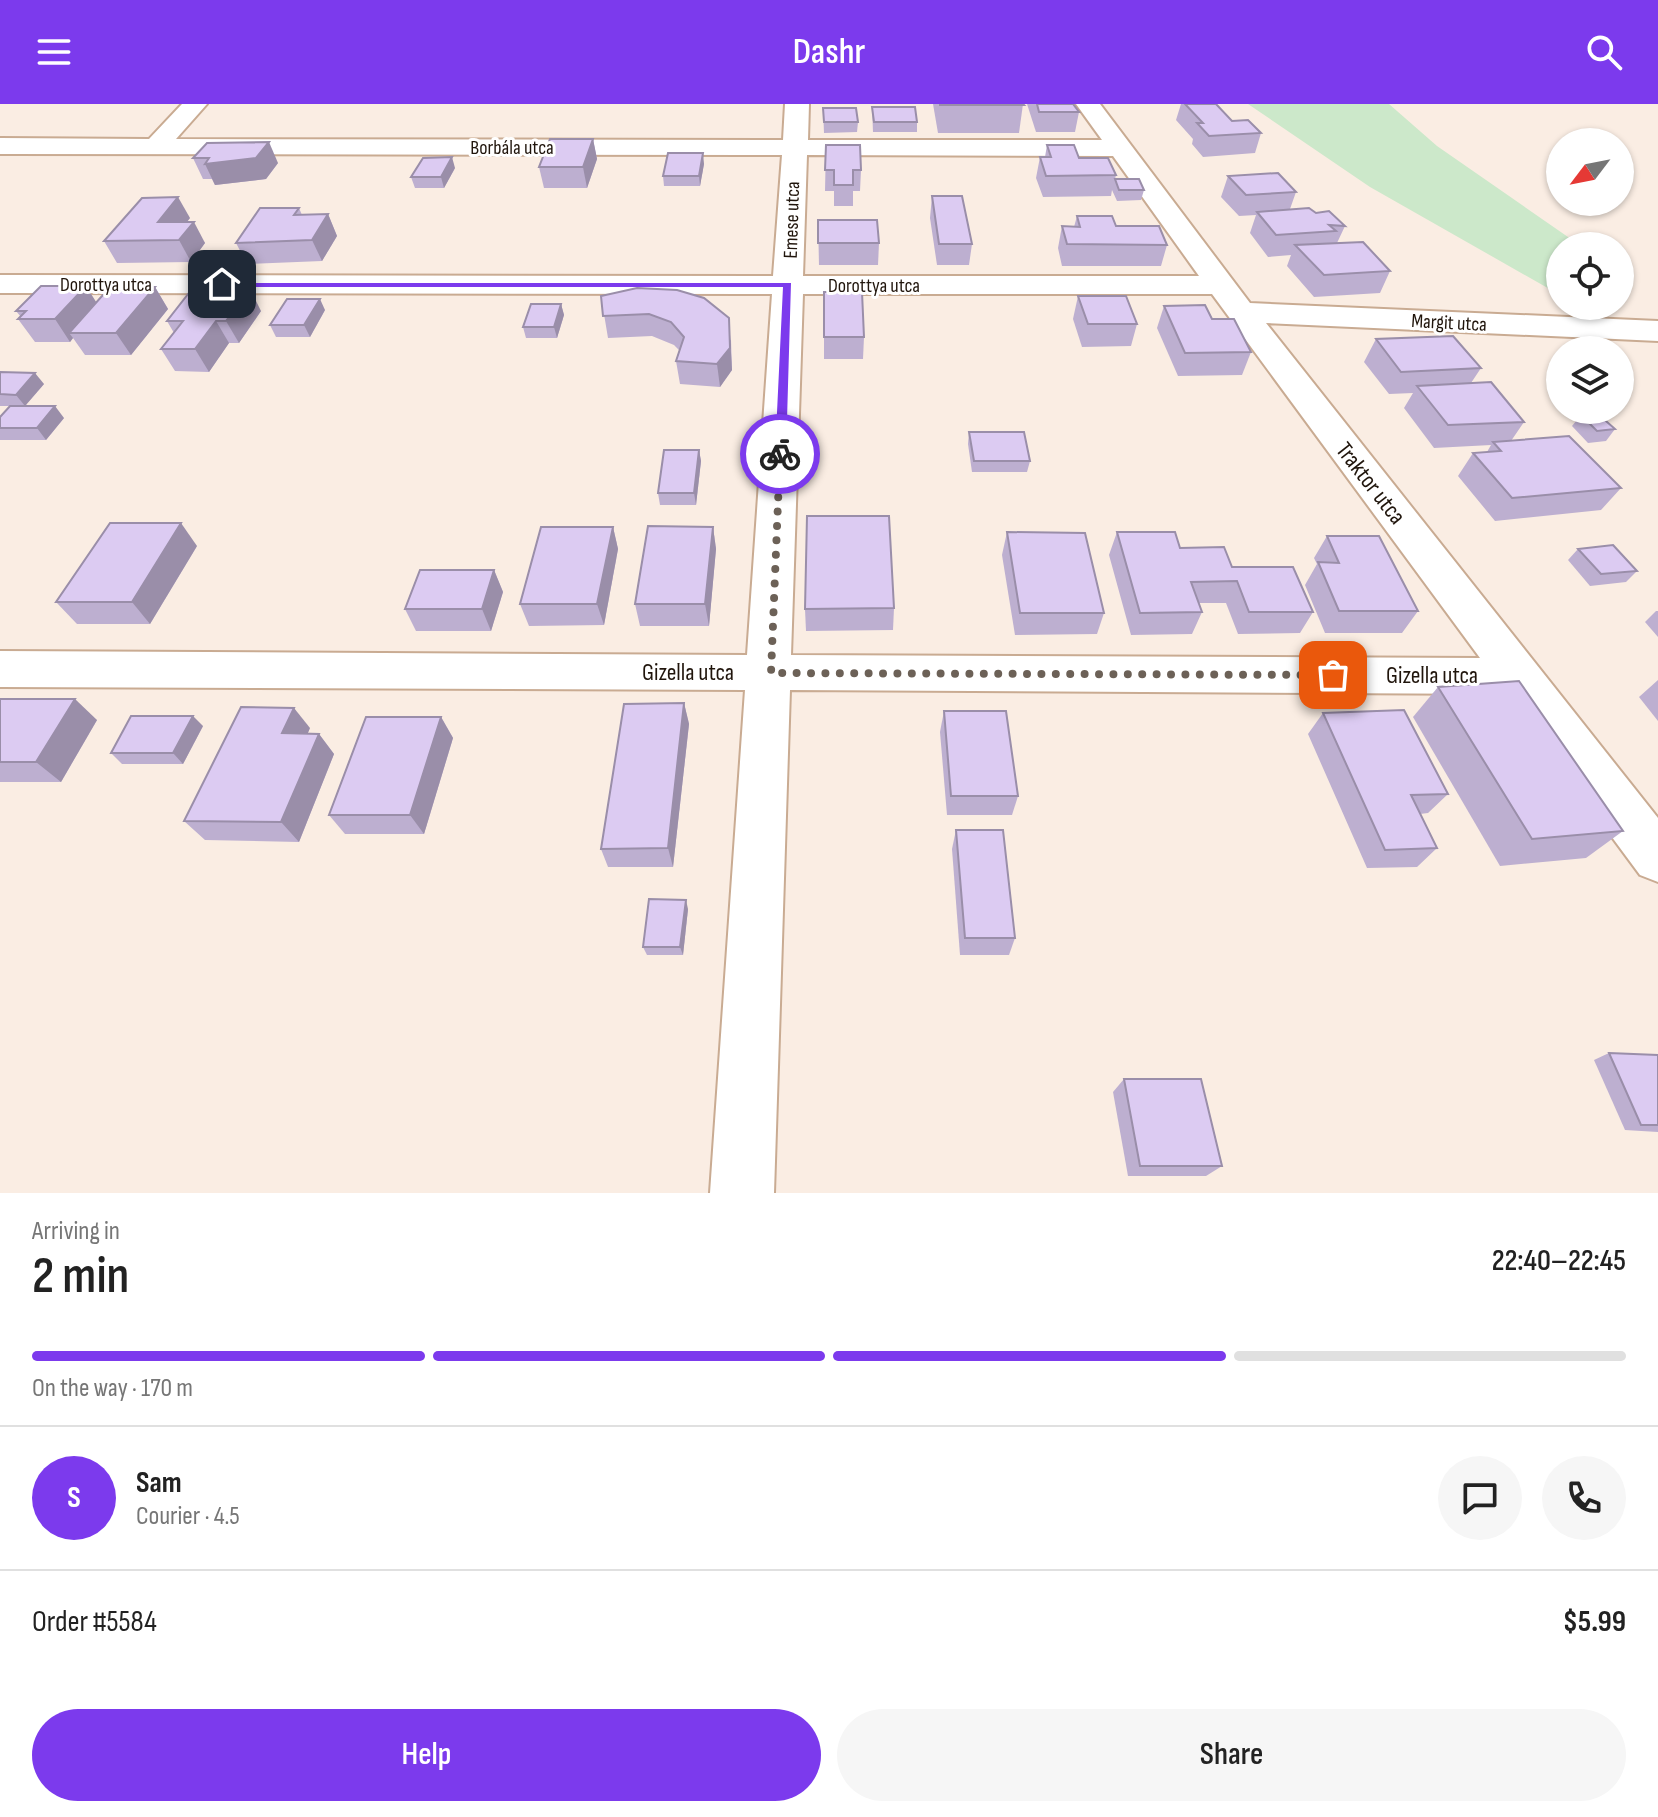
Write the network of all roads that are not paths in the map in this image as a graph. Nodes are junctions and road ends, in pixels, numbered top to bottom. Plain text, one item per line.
1 (195, 104) edge
2 (797, 104) edge
3 (1088, 104) edge
4 (0, 146) edge
5 (156, 146) junction
6 (794, 147) junction
7 (1120, 148) junction
8 (0, 284) edge
9 (33, 284) junction
10 (788, 285) junction
11 (1231, 298) junction
12 (0, 318) edge
13 (1658, 331) edge
14 (0, 669) edge
15 (771, 673) junction
16 (1520, 676) junction
17 (1658, 858) edge
18 (742, 1193) edge

1 - 5 street
2 - 6 street, Emese utca
3 - 7 street, Traktor utca
4 - 5 street, Borbála utca
5 - 6 street, Borbála utca
6 - 7 street, Borbála utca
6 - 10 street, Emese utca
7 - 11 street, Traktor utca
8 - 9 street, Dorottya utca
9 - 10 street, Dorottya utca
9 - 12 street
10 - 11 street, Dorottya utca
10 - 15 street, Emese utca
11 - 13 street, Margit utca
11 - 16 street, Traktor utca
14 - 15 street, Gizella utca
15 - 16 street, Gizella utca
15 - 18 street, Emese utca
16 - 17 street, Traktor utca

